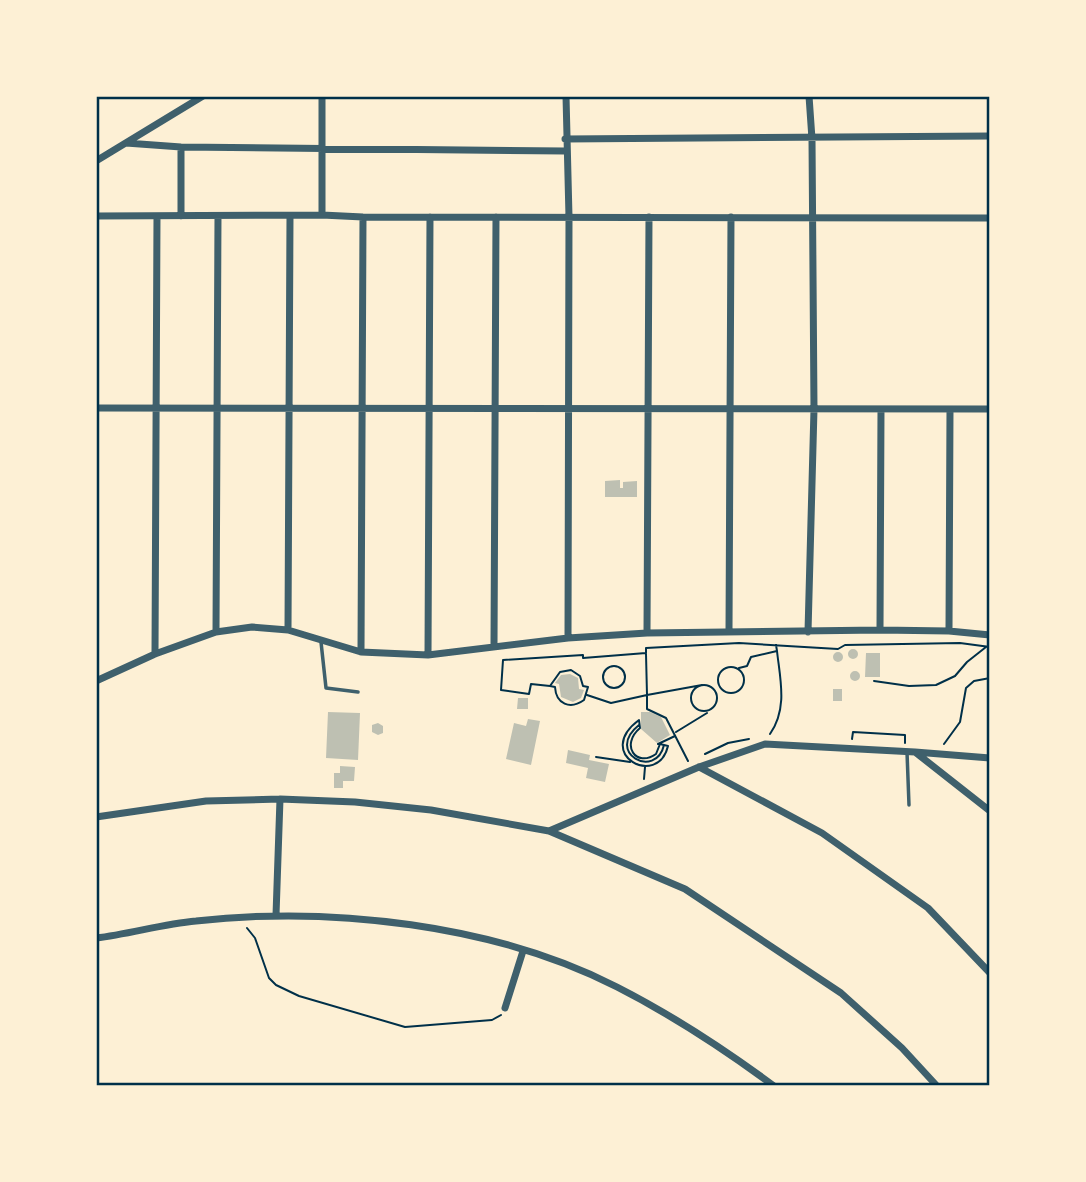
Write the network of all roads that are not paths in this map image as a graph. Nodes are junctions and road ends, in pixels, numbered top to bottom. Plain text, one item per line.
1 (202, 96) edge
2 (322, 96) edge
3 (566, 96) edge
4 (809, 96) edge
5 (990, 136) edge
6 (565, 138) junction
7 (811, 139) junction
8 (126, 143) junction
9 (181, 147) junction
10 (322, 147) junction
11 (565, 151) junction
12 (96, 161) edge
13 (322, 215) junction
14 (96, 216) edge
15 (157, 216) junction
16 (181, 216) junction
17 (218, 216) junction
18 (290, 216) junction
19 (363, 217) junction
20 (430, 217) junction
21 (496, 217) junction
22 (569, 217) junction
23 (649, 217) junction
24 (731, 218) junction
25 (811, 218) junction
26 (990, 218) edge
27 (291, 407) junction
28 (96, 408) edge
29 (156, 408) junction
30 (217, 408) junction
31 (362, 408) junction
32 (430, 408) junction
33 (495, 408) junction
34 (568, 408) junction
35 (648, 408) junction
36 (730, 408) junction
37 (814, 408) junction
38 (881, 408) junction
39 (950, 409) junction
40 (990, 409) edge
41 (288, 630) junction
42 (880, 630) junction
43 (729, 631) junction
44 (949, 631) junction
45 (216, 632) junction
46 (808, 632) junction
47 (647, 633) junction
48 (990, 635) edge
49 (568, 638) junction
50 (321, 640) junction
51 (494, 647) junction
52 (362, 652) junction
53 (155, 654) junction
54 (428, 655) junction
55 (96, 681) edge
56 (358, 692) dead end
57 (911, 752) junction
58 (990, 758) edge
59 (699, 766) junction
60 (280, 799) junction
61 (909, 805) dead end
62 (990, 811) edge
63 (96, 817) edge
64 (549, 831) junction
65 (276, 915) junction
66 (96, 938) edge
67 (523, 951) junction
68 (990, 973) edge
69 (505, 1008) road end
70 (773, 1085) edge
71 (937, 1086) edge

1 - 8 street
2 - 10 street
3 - 6 street
4 - 7 street
5 - 7 street
6 - 7 street
6 - 11 street
7 - 25 street
8 - 9 street
8 - 12 street
9 - 10 street
9 - 16 street
10 - 11 street
10 - 13 street
11 - 22 street
13 - 18 street
13 - 19 street
14 - 15 street
15 - 16 street
15 - 29 street
16 - 17 street
17 - 18 street
17 - 30 street
18 - 27 street
19 - 20 street
19 - 31 street
20 - 21 street
20 - 32 street
21 - 22 street
21 - 33 street
22 - 23 street
22 - 34 street
23 - 24 street
23 - 35 street
24 - 25 street
24 - 36 street
25 - 26 street
25 - 37 street
27 - 30 street
27 - 31 street
27 - 41 street
28 - 29 street
29 - 30 street
29 - 53 street
30 - 45 street
31 - 32 street
31 - 52 street
32 - 33 street
32 - 54 street
33 - 34 street
33 - 51 street
34 - 35 street
34 - 49 street
35 - 36 street
35 - 47 street
36 - 37 street
36 - 43 street
37 - 38 street
37 - 46 street
38 - 39 street
38 - 42 street
39 - 40 street
39 - 44 street
41 - 45 street
41 - 50 street
42 - 44 street
42 - 46 street
43 - 46 street
43 - 47 street
44 - 48 street
45 - 53 street
47 - 49 street
49 - 51 street
50 - 52 street
50 - 56 lane
51 - 54 street
52 - 54 street
53 - 55 street
57 - 58 street
57 - 59 street
57 - 61 lane
57 - 62 street
59 - 64 street
59 - 68 street
60 - 63 street
60 - 64 street
60 - 65 street
64 - 71 street
65 - 66 street
65 - 67 street
67 - 69 street
67 - 70 street

